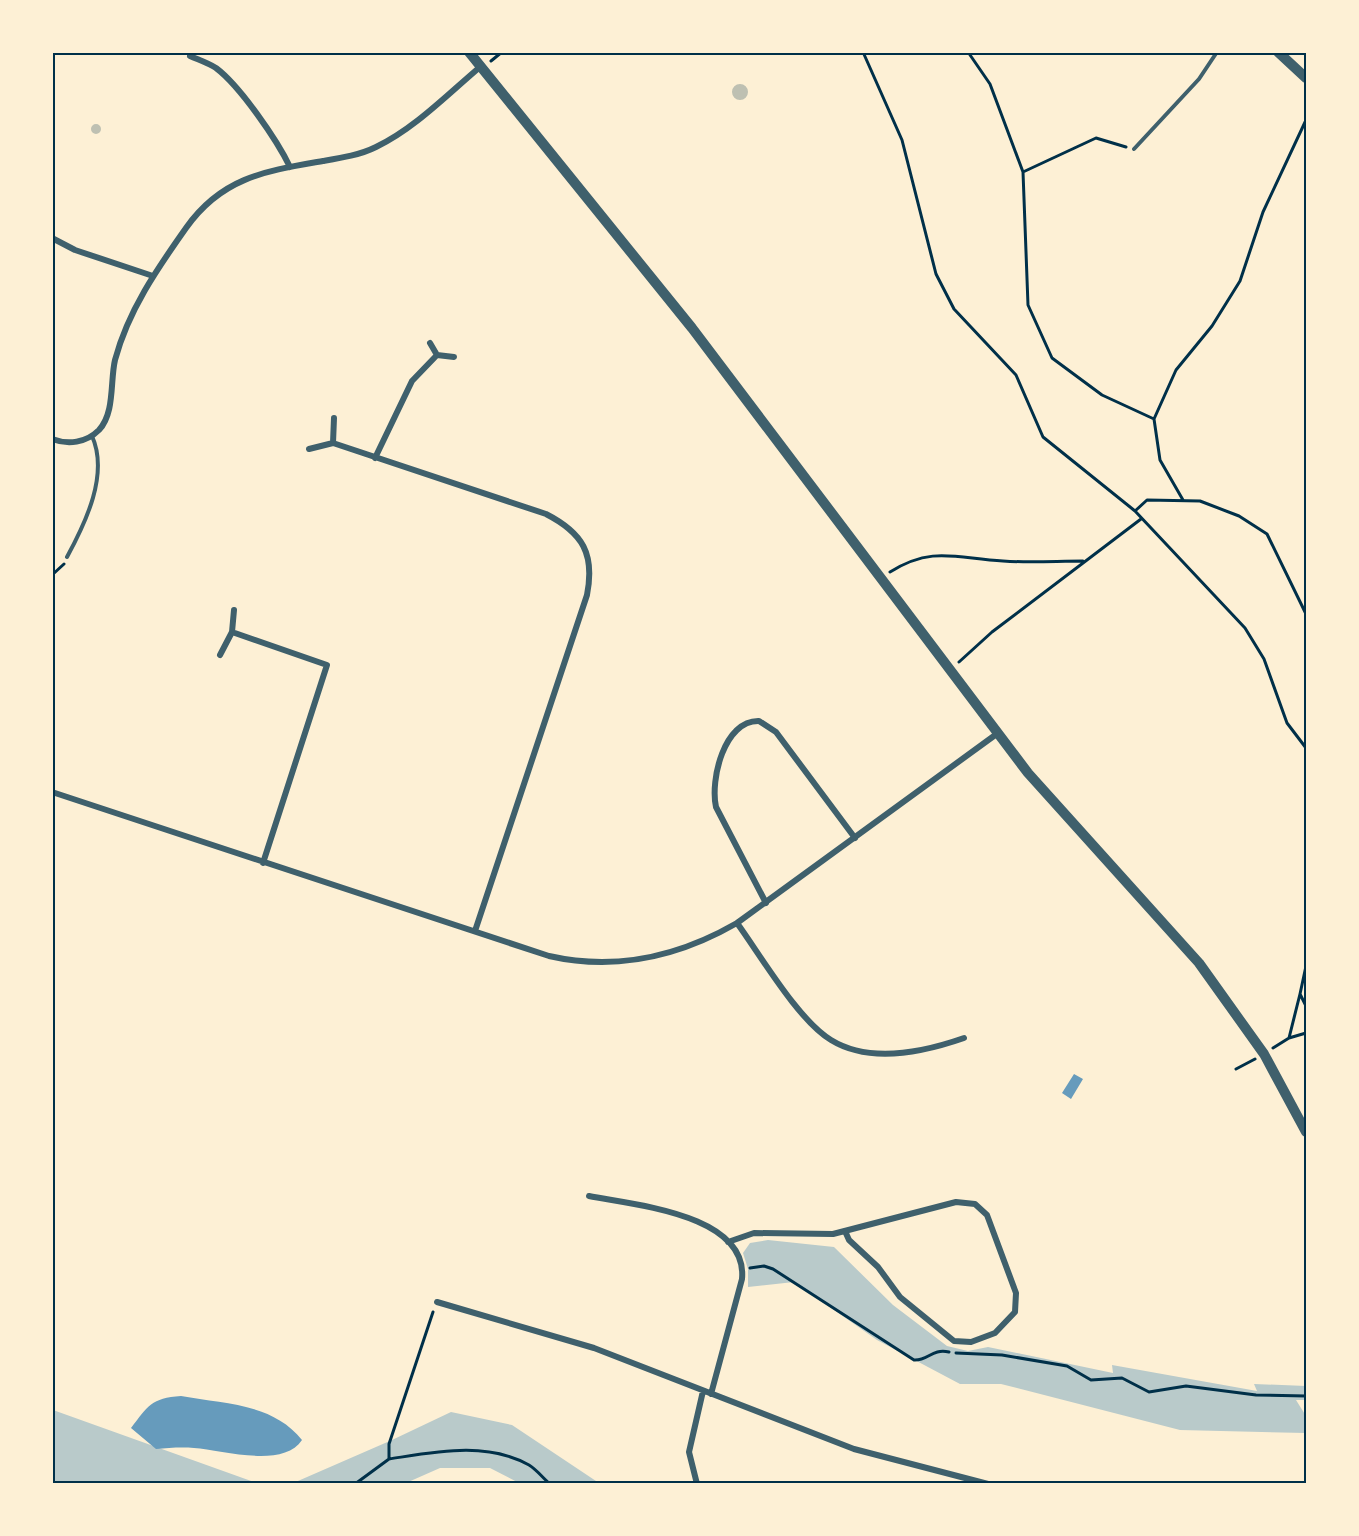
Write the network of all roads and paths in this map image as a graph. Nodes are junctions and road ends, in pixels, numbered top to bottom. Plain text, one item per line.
1 (469, 52) edge
2 (863, 52) edge
3 (968, 52) edge
4 (1217, 52) edge
5 (1278, 52) edge
6 (190, 56) dead end
7 (480, 67) junction
8 (1306, 78) edge
9 (1306, 120) edge
10 (1134, 149) joint
11 (290, 166) junction
12 (1023, 172) junction
13 (52, 238) edge
14 (153, 276) junction
15 (430, 343) dead end
16 (437, 355) junction
17 (454, 357) dead end
18 (334, 418) dead end
19 (1154, 419) junction
20 (92, 435) junction
21 (52, 440) edge
22 (333, 443) junction
23 (309, 449) dead end
24 (375, 458) junction
25 (1183, 500) junction
26 (1135, 512) junction
27 (1141, 519) junction
28 (67, 557) joint
29 (1084, 561) junction
30 (52, 575) edge
31 (881, 578) junction
32 (234, 610) dead end
33 (1306, 614) edge
34 (232, 632) junction
35 (220, 655) dead end
36 (951, 670) junction
37 (998, 733) junction
38 (1306, 748) edge
39 (52, 792) edge
40 (855, 838) junction
41 (263, 863) junction
42 (766, 903) junction
43 (737, 923) junction
44 (475, 932) junction
45 (1306, 966) edge
46 (1300, 994) junction
47 (1306, 1006) edge
48 (1306, 1033) edge
49 (964, 1038) dead end
50 (1289, 1038) junction
51 (1264, 1054) junction
52 (1236, 1069) dead end
53 (1306, 1131) edge
54 (589, 1196) dead end
55 (845, 1232) junction
56 (728, 1242) junction
57 (742, 1270) junction
58 (437, 1302) joint
59 (703, 1391) junction
60 (711, 1394) junction
61 (1306, 1396) edge
62 (389, 1459) junction
63 (355, 1484) edge
64 (550, 1484) edge
65 (697, 1484) edge
66 (988, 1484) edge

1 - 7 street
2 - 26 path
3 - 12 path
4 - 10 lane
5 - 8 street
6 - 11 street
7 - 11 street
7 - 31 street
9 - 19 path
10 - 12 path
11 - 14 street
12 - 19 path
13 - 14 street
14 - 20 street
15 - 16 street
16 - 17 street
16 - 24 street
18 - 22 street
19 - 25 path
20 - 21 street
20 - 28 lane
22 - 23 street
22 - 24 street
24 - 44 street
25 - 26 path
25 - 33 path
26 - 27 path
27 - 29 path
27 - 38 path
28 - 30 path
29 - 31 path
29 - 36 path
31 - 36 street
32 - 34 street
34 - 35 street
34 - 41 street
36 - 37 street
37 - 40 street
37 - 51 street
39 - 41 street
40 - 42 street
40 - 42 street
41 - 44 street
42 - 43 street
43 - 44 street
43 - 49 street
45 - 46 path
46 - 47 path
46 - 50 path
48 - 50 path
50 - 51 path
51 - 52 path
51 - 53 street
54 - 56 street
55 - 55 street
55 - 56 street
56 - 57 street
57 - 60 street
57 - 61 path
58 - 59 street
58 - 62 path
59 - 60 street
59 - 65 street
60 - 66 street
62 - 63 path
62 - 64 path

